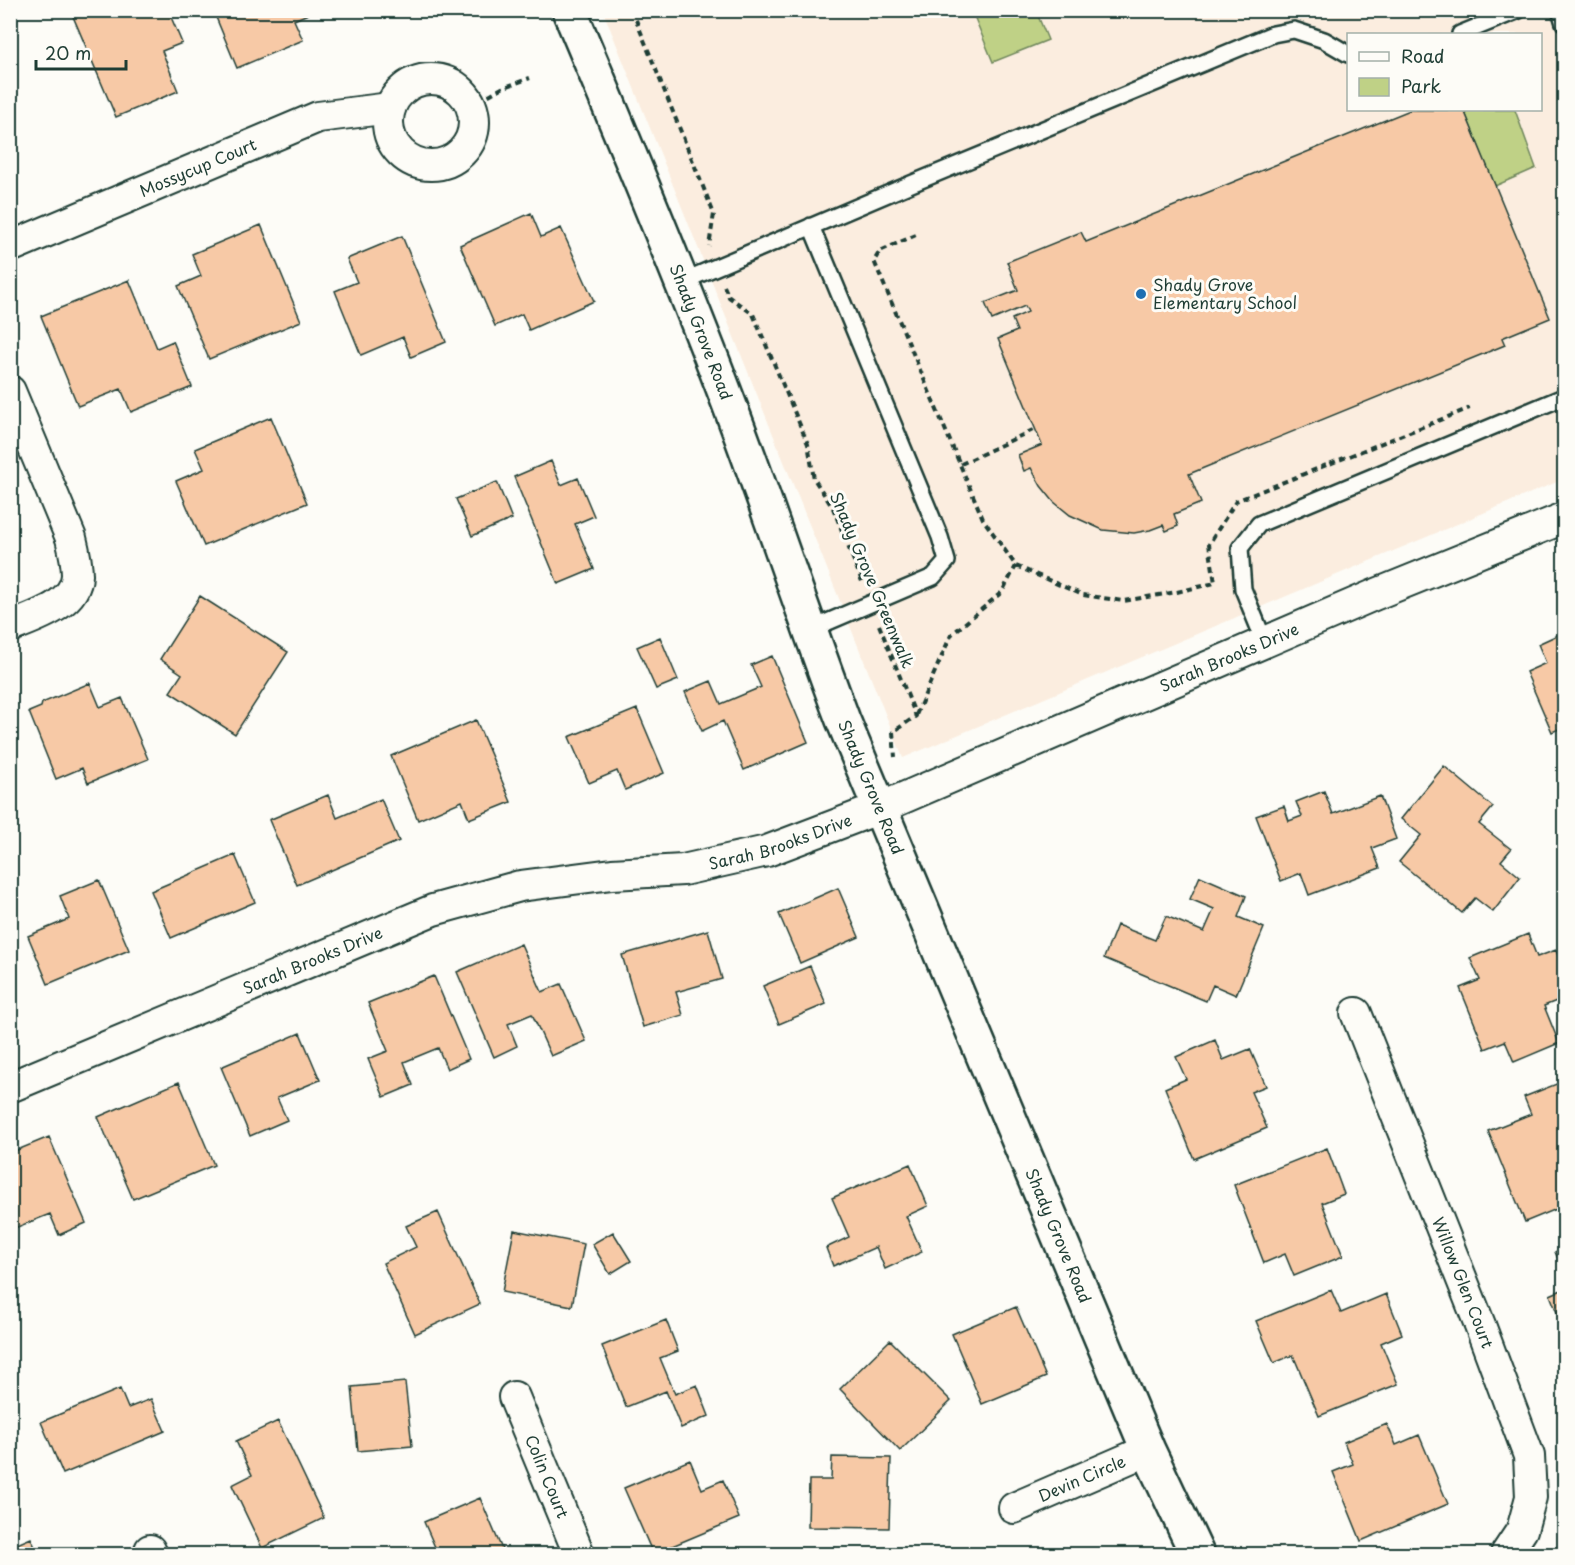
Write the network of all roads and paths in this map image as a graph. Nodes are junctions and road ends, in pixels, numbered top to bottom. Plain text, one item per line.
1 (569, 10) edge
2 (632, 10) edge
3 (1519, 10) edge
4 (1560, 10) edge
5 (1564, 23) edge
6 (1462, 33) edge
7 (1347, 53) edge
8 (531, 78) dead end
9 (1564, 95) edge
10 (470, 105) junction
11 (390, 108) junction
12 (1564, 138) edge
13 (811, 226) junction
14 (916, 235) dead end
15 (10, 247) edge
16 (716, 267) junction
17 (681, 282) junction
18 (10, 391) edge
19 (1564, 399) edge
20 (1480, 404) dead end
21 (1035, 429) dead end
22 (961, 464) junction
23 (1564, 518) edge
24 (1016, 566) junction
25 (871, 603) junction
26 (10, 627) edge
27 (809, 630) junction
28 (1265, 643) junction
29 (916, 716) junction
30 (895, 759) dead end
31 (880, 808) junction
32 (1356, 1013) dead end
33 (10, 1087) edge
34 (514, 1397) dead end
35 (1148, 1450) junction
36 (1014, 1508) dead end
37 (579, 1554) edge
38 (1197, 1554) edge
39 (1506, 1554) edge

1 - 17 main road, Shady Grove Road
2 - 16 path, Shady Grove Greenwalk
3 - 6 lane
4 - 5 lane
7 - 13 lane
8 - 10 path
9 - 12 path
10 - 11 street
10 - 11 street
11 - 15 street, Mossycup Court
13 - 16 lane
13 - 25 lane
14 - 22 path
16 - 17 lane
16 - 25 path, Shady Grove Greenwalk
17 - 27 main road, Shady Grove Road
18 - 26 street
19 - 28 lane
20 - 24 path
21 - 22 path
22 - 24 path
23 - 28 street, Sarah Brooks Drive
24 - 29 path
25 - 27 lane
25 - 29 path, Shady Grove Greenwalk
27 - 31 main road, Shady Grove Road
28 - 31 street, Sarah Brooks Drive
29 - 30 path
31 - 33 street, Sarah Brooks Drive
31 - 35 main road, Shady Grove Road
32 - 39 street, Willow Glen Court
34 - 37 street, Colin Court
35 - 36 street, Devin Circle
35 - 38 main road, Shady Grove Road

